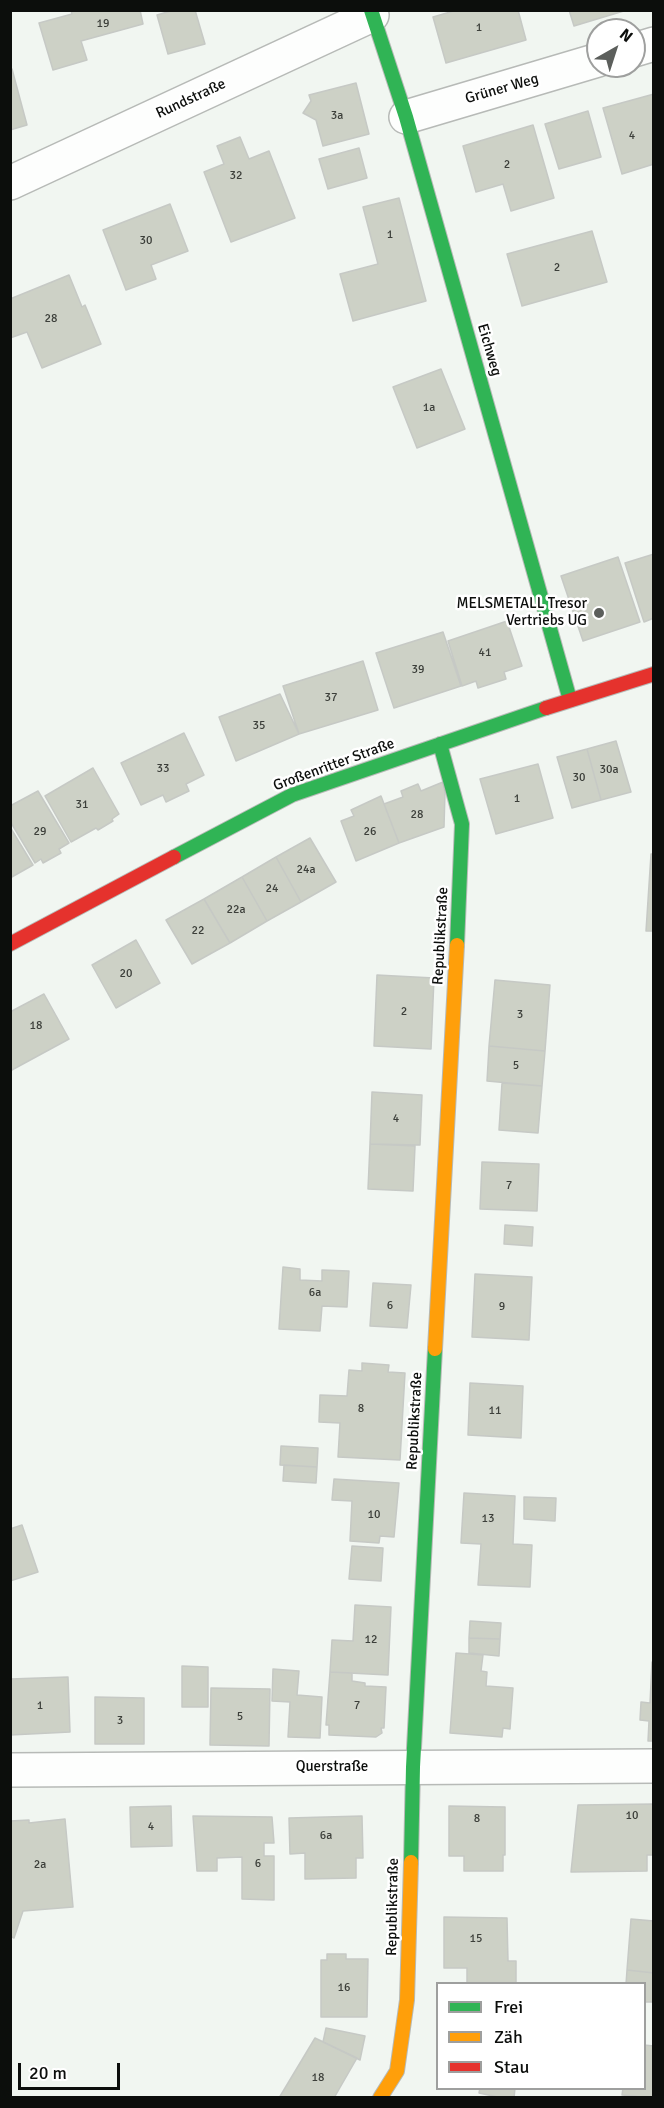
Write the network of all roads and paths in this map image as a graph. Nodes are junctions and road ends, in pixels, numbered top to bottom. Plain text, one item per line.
1 (371, 13) edge
2 (586, 64) edge
3 (406, 117) junction
4 (10, 183) edge
5 (654, 674) edge
6 (570, 700) junction
7 (440, 744) junction
8 (10, 944) edge
9 (654, 1766) edge
10 (413, 1767) junction
11 (10, 1770) edge
12 (380, 2097) edge

1 - 3 street, Eichweg
1 - 4 street, Rundstraße
2 - 3 street, Grüner Weg
3 - 6 street, Eichweg
5 - 6 street, Großenritter Straße
6 - 7 street, Großenritter Straße
7 - 8 street, Großenritter Straße
7 - 10 street, Republikstraße
9 - 10 street, Querstraße
10 - 11 street, Querstraße
10 - 12 street, Republikstraße

